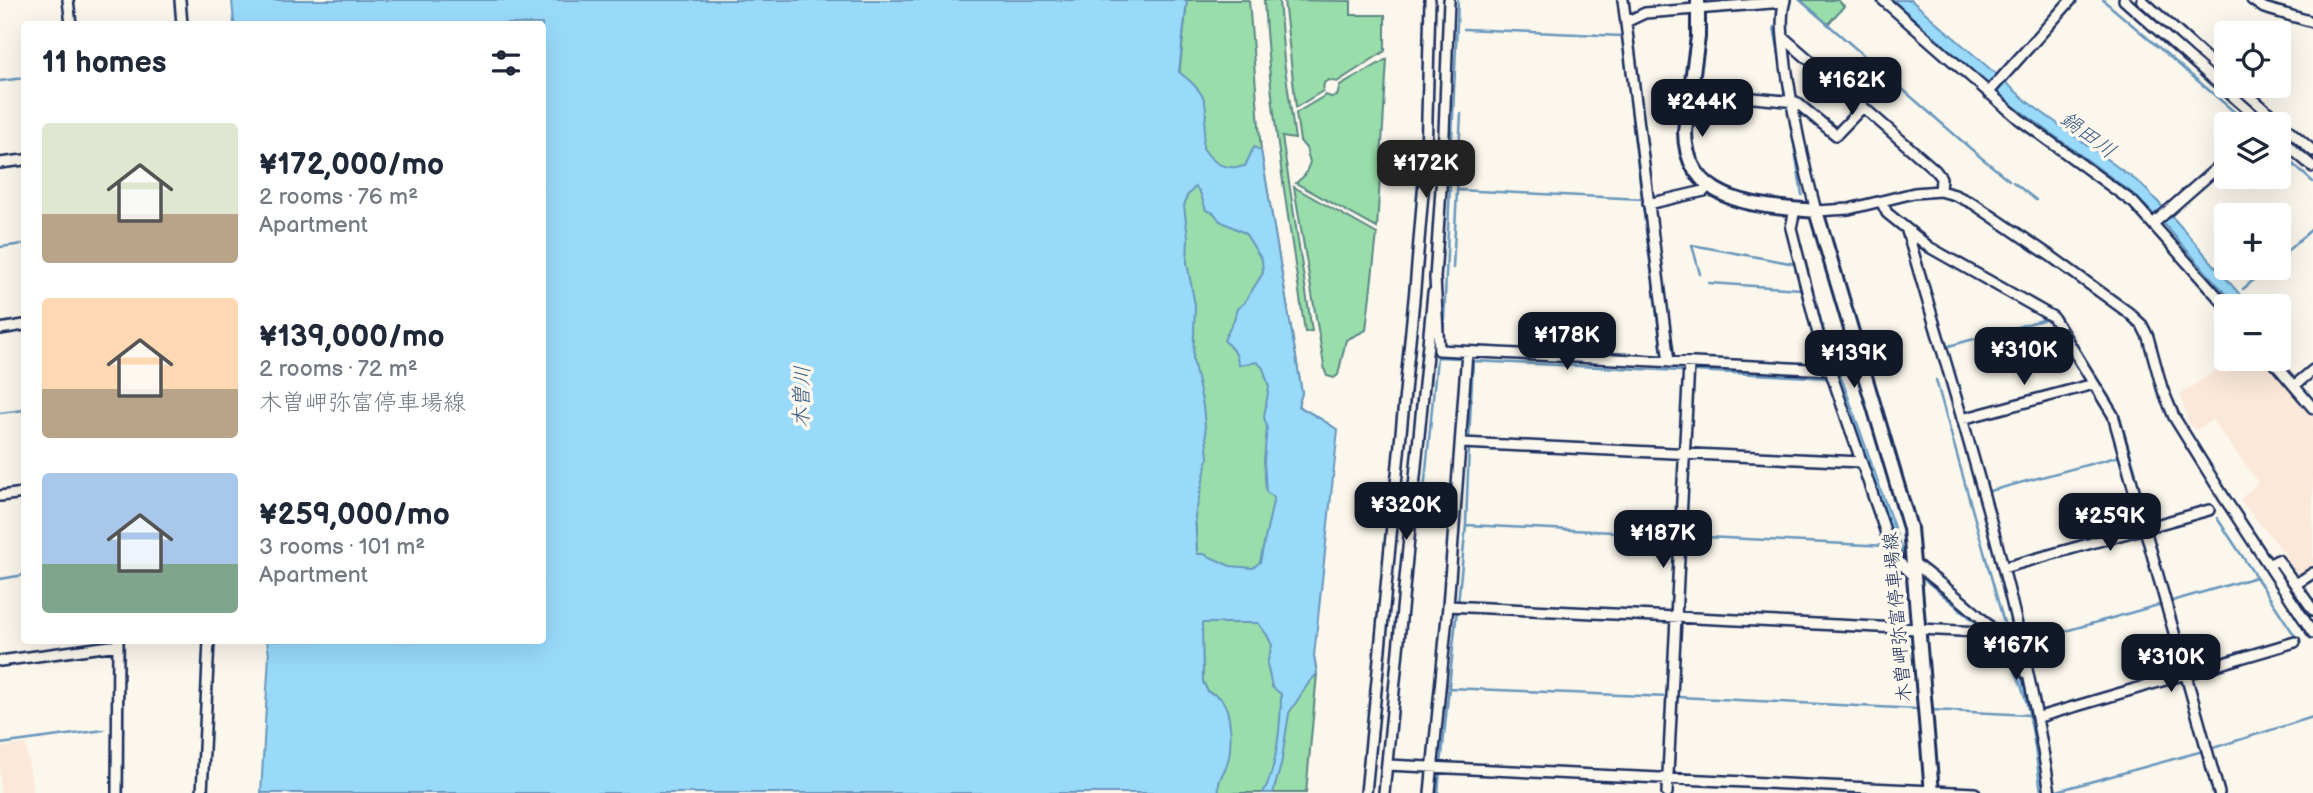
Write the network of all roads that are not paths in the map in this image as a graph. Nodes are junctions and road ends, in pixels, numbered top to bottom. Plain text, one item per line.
1 (68, 0) edge
2 (180, 0) edge
3 (1430, 0) edge
4 (1448, 0) edge
5 (1623, 0) edge
6 (1883, 0) edge
7 (2071, 0) edge
8 (2124, 0) edge
9 (2141, 0) edge
10 (2252, 0) edge
11 (1785, 1) edge
12 (1698, 5) edge
13 (71, 21) edge
14 (182, 21) edge
15 (1626, 22) junction
16 (2313, 22) edge
17 (1783, 37) junction
18 (2214, 65) edge
19 (1990, 91) junction
20 (1690, 92) junction
21 (2252, 98) edge
22 (1791, 102) junction
23 (1863, 107) junction
24 (2247, 112) edge
25 (2291, 148) edge
26 (2313, 151) edge
27 (21, 160) edge
28 (0, 163) edge
29 (2313, 167) edge
30 (2214, 171) edge
31 (1708, 186) junction
32 (1940, 191) junction
33 (1881, 201) junction
34 (1648, 204) junction
35 (1795, 209) junction
36 (1816, 211) junction
37 (2156, 222) junction
38 (1907, 231) junction
39 (1435, 278) junction
40 (2216, 294) edge
41 (21, 326) edge
42 (0, 329) edge
43 (1467, 352) junction
44 (1669, 362) junction
45 (1863, 363) junction
46 (1689, 364) junction
47 (1829, 370) junction
48 (2283, 371) edge
49 (2311, 371) edge
50 (2094, 384) junction
51 (2296, 384) junction
52 (2313, 408) edge
53 (1962, 419) junction
54 (1462, 443) junction
55 (1683, 454) junction
56 (1861, 462) junction
57 (21, 493) edge
58 (0, 496) edge
59 (2208, 510) dead end
60 (2146, 528) junction
61 (2269, 565) junction
62 (2003, 568) junction
63 (1915, 570) junction
64 (2313, 573) edge
65 (2297, 584) junction
66 (1448, 606) junction
67 (2313, 610) edge
68 (1676, 617) junction
69 (1918, 628) junction
70 (1981, 632) dead end
71 (2313, 633) edge
72 (2295, 642) dead end
73 (111, 644) edge
74 (118, 644) edge
75 (209, 644) edge
76 (0, 661) edge
77 (2186, 674) junction
78 (2033, 688) junction
79 (2039, 717) junction
80 (1387, 765) junction
81 (1433, 767) junction
82 (1667, 779) junction
83 (1932, 792) edge
84 (117, 793) edge
85 (202, 793) edge
86 (1366, 793) edge
87 (1384, 793) edge
88 (1430, 793) edge
89 (1667, 793) edge
90 (1975, 793) edge
91 (2050, 793) edge
92 (2219, 793) edge

1 - 13 street
2 - 14 street
3 - 86 street
4 - 39 street
5 - 15 street
6 - 19 street
7 - 19 street
8 - 24 street
9 - 18 street
10 - 16 street
11 - 12 street
11 - 17 street
12 - 15 street
12 - 20 main road
15 - 34 street
17 - 22 street
17 - 23 street
19 - 37 street
20 - 22 street
20 - 31 main road
21 - 26 street
22 - 23 street
22 - 36 street
23 - 32 street
25 - 29 street
27 - 28 street
30 - 37 street
31 - 34 street
31 - 35 main road
32 - 33 street
32 - 61 street
33 - 36 street
33 - 38 street
34 - 44 street
35 - 36 main road
35 - 47 street
36 - 45 main road, 木曽岬弥富停車場線
37 - 40 street
38 - 50 street
38 - 53 street
39 - 43 street
39 - 80 street
41 - 42 street
43 - 44 street
43 - 54 street
44 - 46 street
45 - 47 street
45 - 63 main road, 木曽岬弥富停車場線
46 - 47 street
46 - 55 street
47 - 56 street
48 - 51 street
49 - 51 street
50 - 53 street
50 - 60 street
51 - 52 street
53 - 62 street
54 - 55 street
54 - 66 street
55 - 56 street
55 - 68 street
56 - 63 street
57 - 58 street
59 - 60 street
60 - 62 street
60 - 77 street
61 - 65 street
61 - 71 street
62 - 78 street
63 - 69 main road, 木曽岬弥富停車場線
63 - 78 street
64 - 65 street
65 - 67 street
66 - 68 street
66 - 81 street
68 - 69 street
68 - 82 street
69 - 70 street
69 - 83 main road, 木曽岬弥富停車場線
72 - 77 street
73 - 76 street
74 - 84 street
75 - 85 street
77 - 79 street
77 - 92 street
78 - 79 street
79 - 91 street
80 - 81 street
80 - 87 street
81 - 82 street
81 - 88 street
82 - 83 street
82 - 89 street
83 - 90 street

